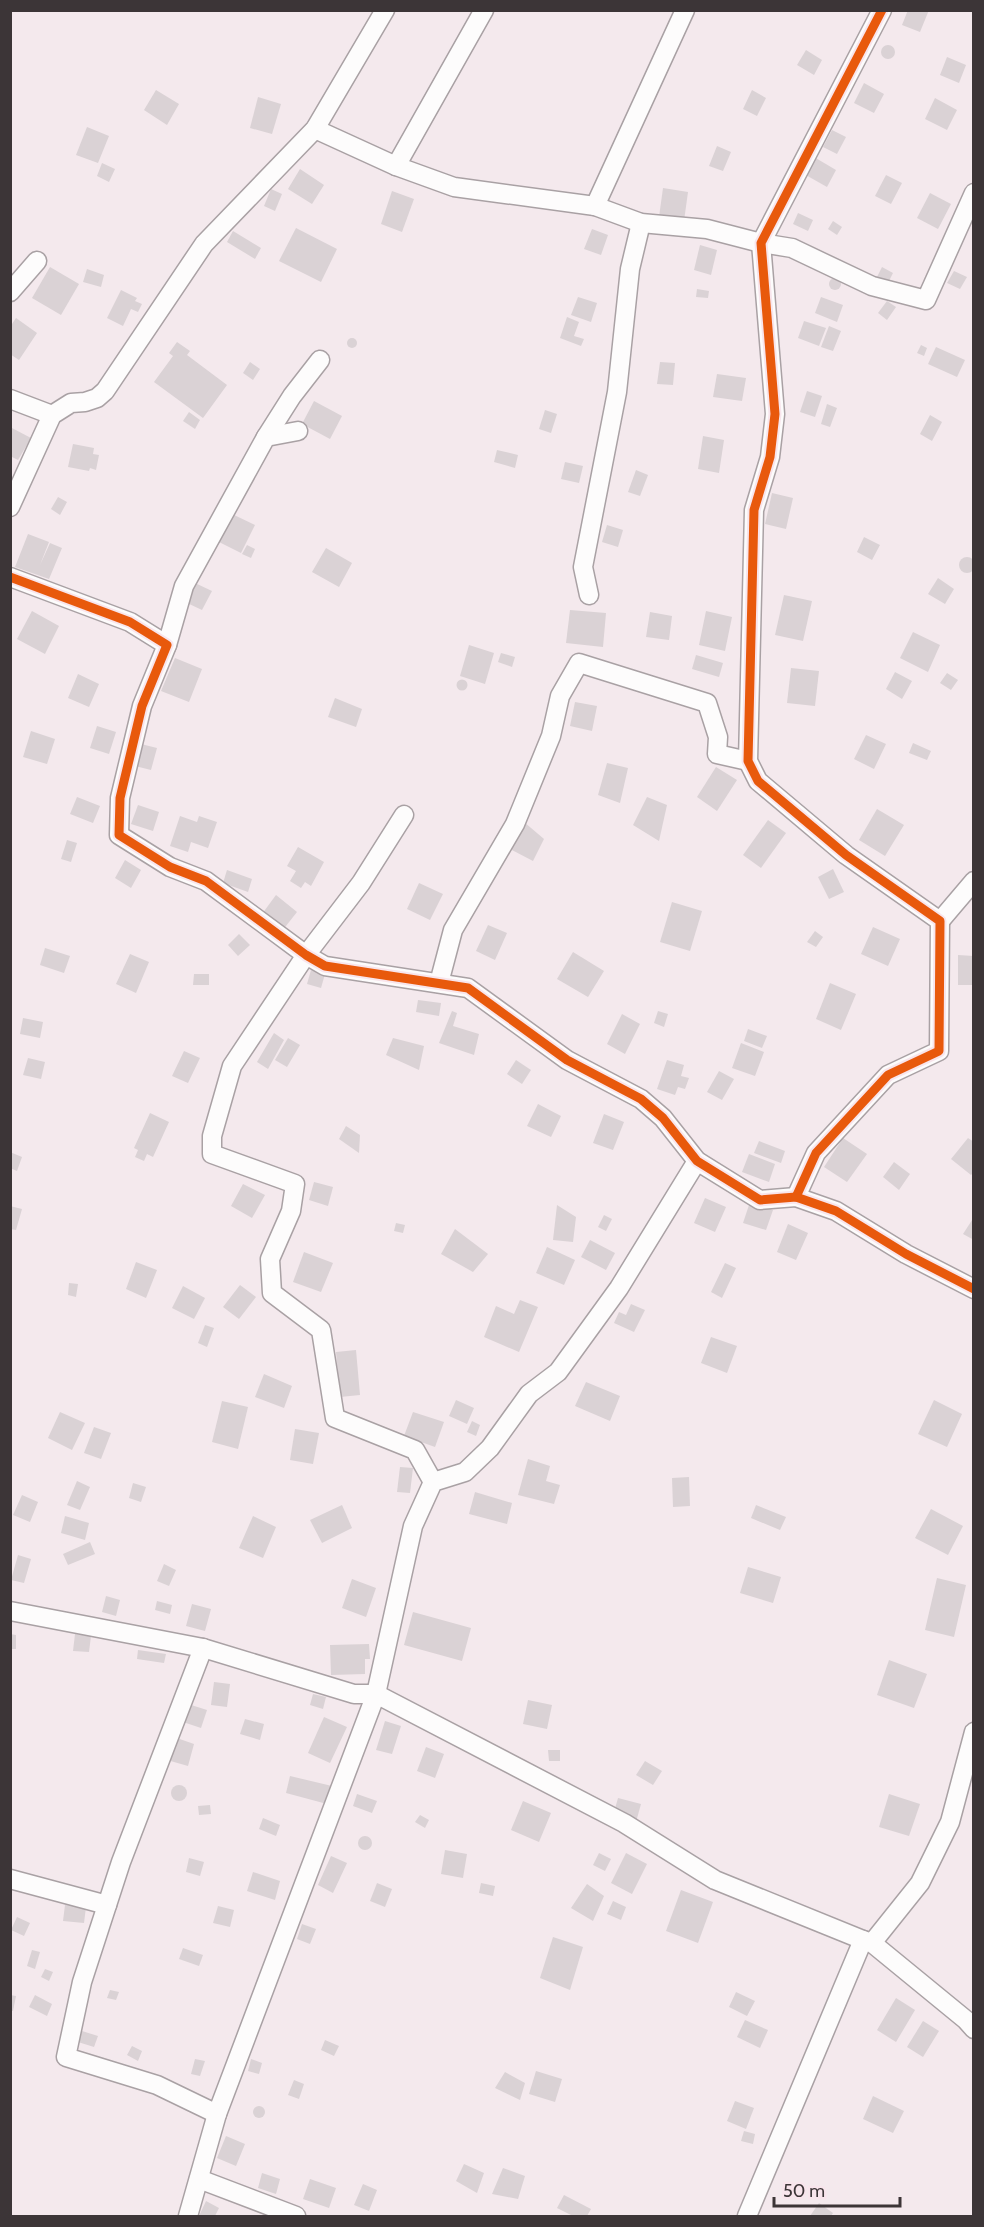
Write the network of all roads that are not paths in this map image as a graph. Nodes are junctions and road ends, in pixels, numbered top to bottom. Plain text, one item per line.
1 (385, 10) edge
2 (484, 10) edge
3 (685, 10) edge
4 (882, 10) edge
5 (315, 129) junction
6 (396, 166) junction
7 (974, 193) edge
8 (595, 206) junction
9 (641, 223) junction
10 (761, 243) junction
11 (37, 261) dead end
12 (10, 292) edge
13 (320, 360) dead end
14 (10, 399) edge
15 (52, 415) junction
16 (298, 431) dead end
17 (266, 437) junction
18 (11, 504) edge
19 (10, 577) edge
20 (589, 595) dead end
21 (167, 645) junction
22 (748, 760) junction
23 (404, 815) dead end
24 (974, 881) edge
25 (940, 921) junction
26 (306, 954) junction
27 (439, 983) junction
28 (697, 1161) junction
29 (796, 1197) junction
30 (974, 1289) edge
31 (432, 1482) junction
32 (10, 1611) edge
33 (203, 1648) junction
34 (376, 1694) junction
35 (974, 1732) edge
36 (10, 1879) edge
37 (107, 1905) junction
38 (868, 1941) junction
39 (974, 2030) edge
40 (217, 2114) junction
41 (199, 2179) junction
42 (188, 2217) edge
43 (296, 2217) edge
44 (747, 2217) edge

1 - 5 street
2 - 6 street
3 - 8 street
4 - 10 street
5 - 6 street
5 - 15 street
6 - 8 street
7 - 10 street
8 - 9 street
9 - 10 street
9 - 20 street
10 - 22 street
11 - 12 street
13 - 17 street
14 - 15 street
15 - 18 street
16 - 17 street
17 - 21 street
19 - 21 street
21 - 26 street
22 - 25 street
22 - 27 street
23 - 26 street
24 - 25 street
25 - 29 street
26 - 27 street
26 - 31 street
27 - 28 street
28 - 29 street
28 - 31 street
29 - 30 street
31 - 34 street
32 - 33 street
33 - 34 street
33 - 37 street
34 - 38 street
34 - 40 street
35 - 38 street
36 - 37 street
37 - 40 street
38 - 39 street
38 - 44 street
40 - 41 street
41 - 42 street
41 - 43 street

